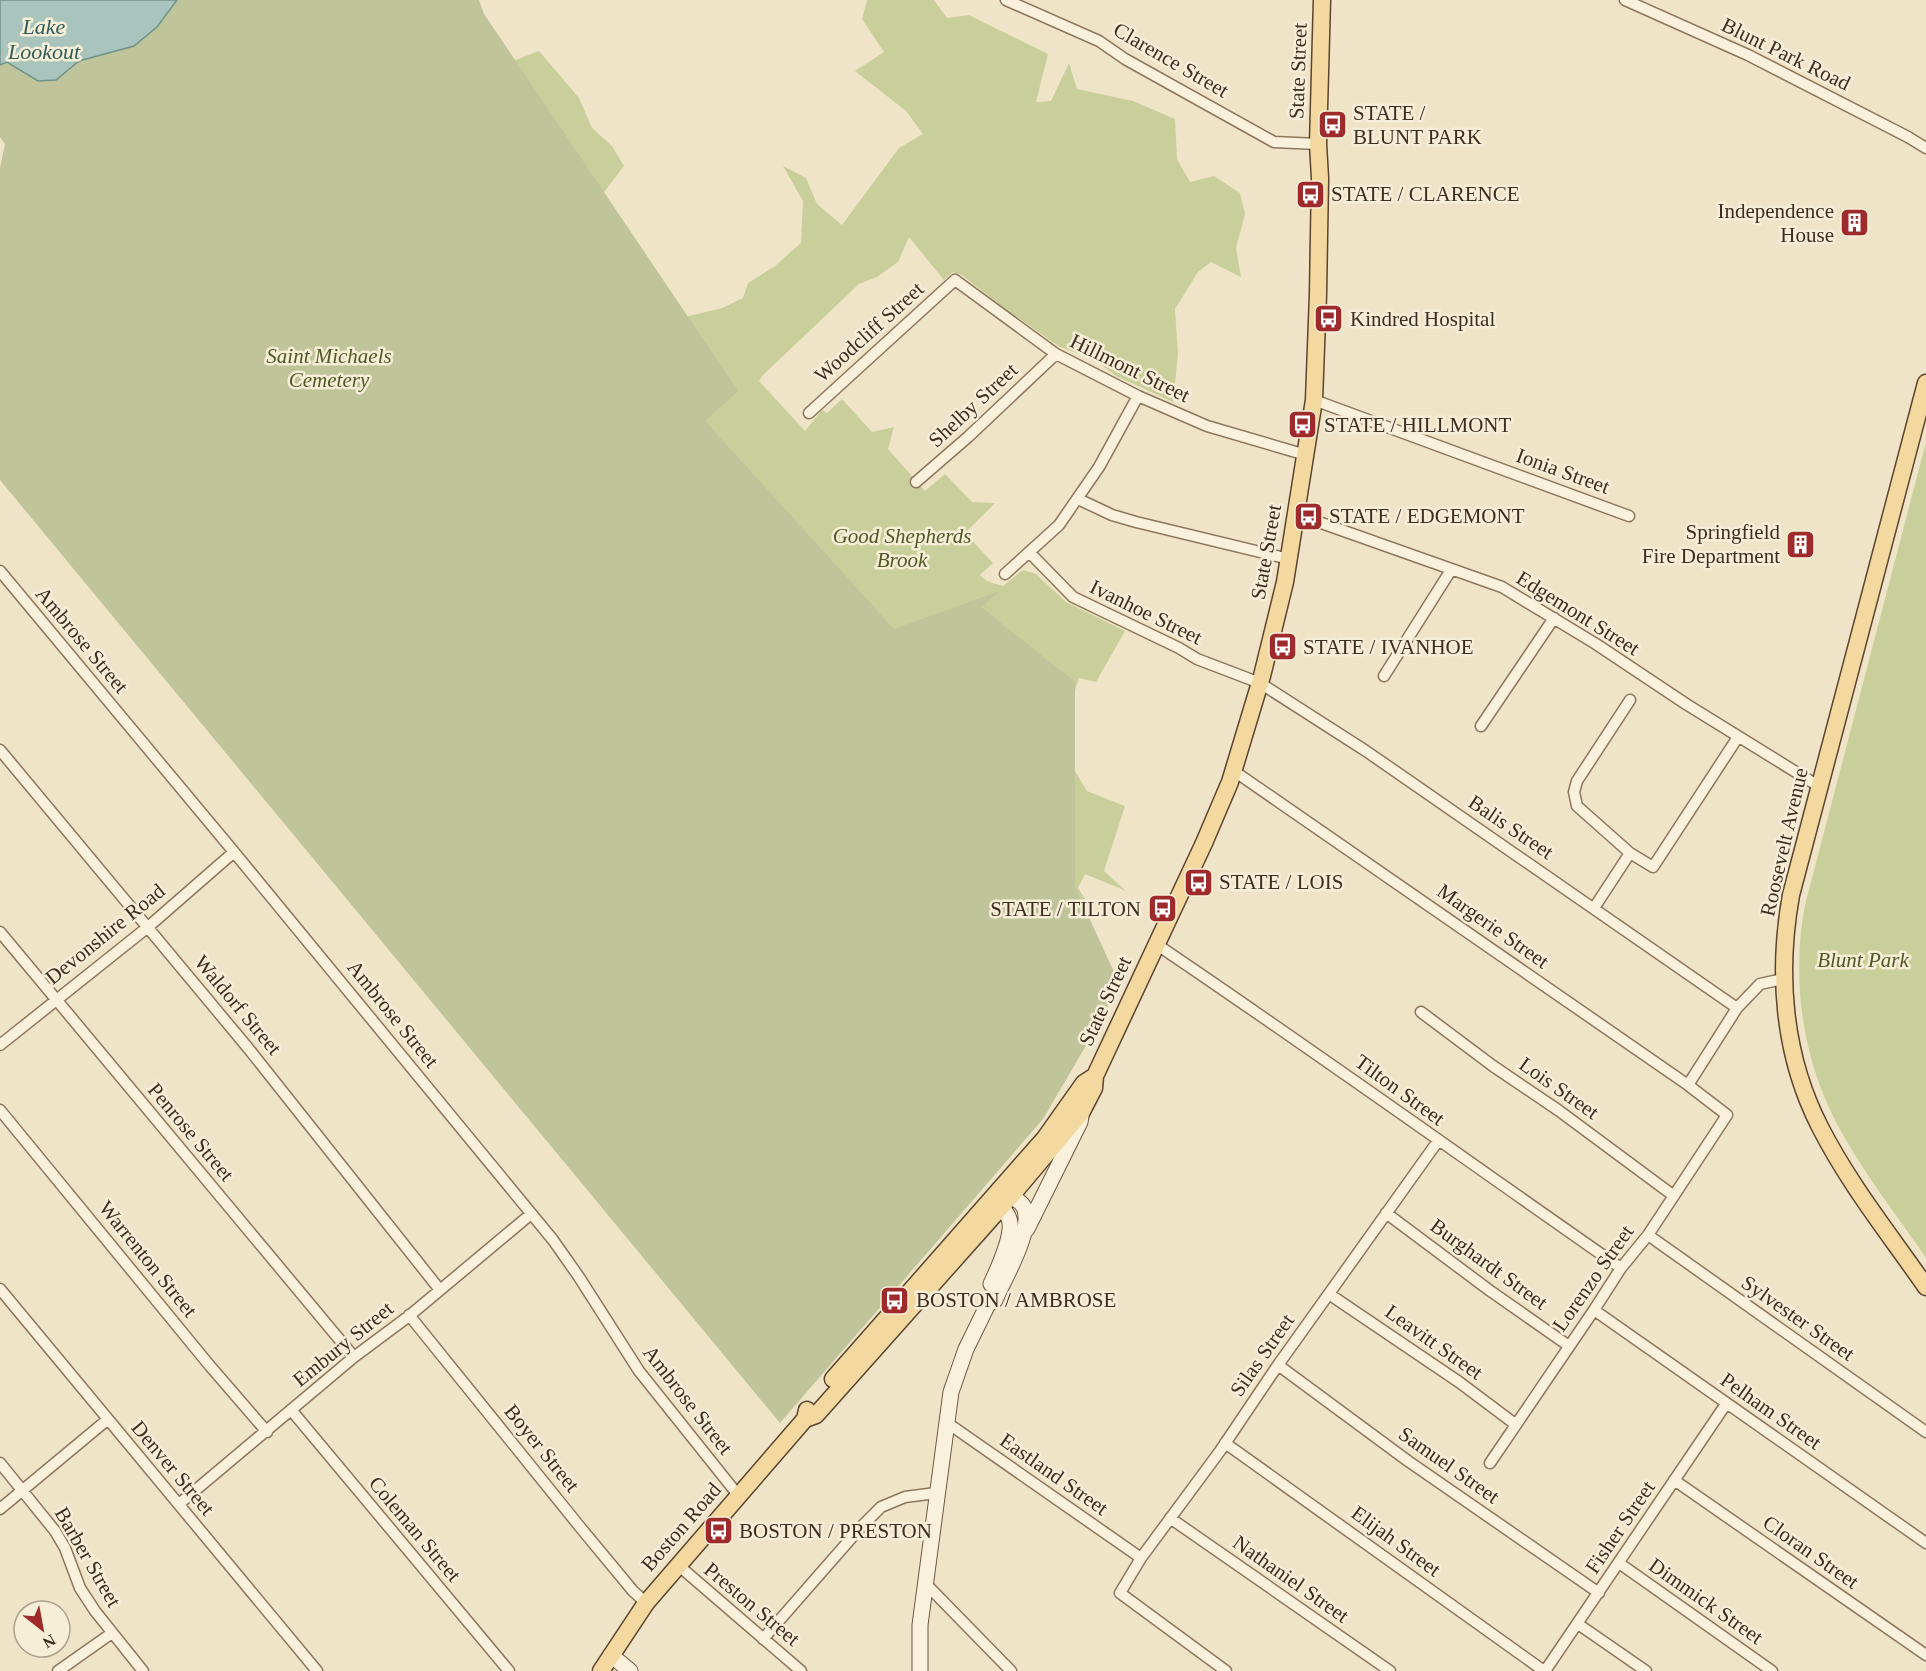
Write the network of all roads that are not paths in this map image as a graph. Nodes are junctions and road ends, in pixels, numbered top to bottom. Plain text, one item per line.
1 (1006, 0) edge
2 (1323, 0) edge
3 (1625, 0) edge
4 (1318, 144) junction
5 (1926, 148) edge
6 (955, 280) joint
7 (1056, 354) junction
8 (1926, 383) edge
9 (1138, 396) junction
10 (1314, 400) junction
11 (809, 413) dead end
12 (1306, 455) junction
13 (916, 483) dead end
14 (1078, 499) junction
15 (1296, 514) junction
16 (1629, 516) dead end
17 (1029, 552) junction
18 (1289, 559) junction
19 (1451, 570) junction
20 (0, 571) edge
21 (1005, 574) dead end
22 (1554, 618) junction
23 (1384, 676) dead end
24 (1260, 683) junction
25 (1630, 700) dead end
26 (1481, 726) dead end
27 (1738, 737) junction
28 (0, 750) edge
29 (1234, 771) junction
30 (1820, 787) junction
31 (234, 852) junction
32 (1630, 853) junction
33 (1593, 908) junction
34 (148, 927) junction
35 (0, 932) edge
36 (1156, 944) junction
37 (1783, 979) junction
38 (55, 999) junction
39 (1737, 1008) junction
40 (1421, 1012) dead end
41 (0, 1045) edge
42 (1095, 1076) junction
43 (1688, 1085) junction
44 (0, 1110) edge
45 (1081, 1113) junction
46 (1727, 1115) joint
47 (1438, 1141) junction
48 (1674, 1196) junction
49 (1000, 1198) junction
50 (1386, 1213) junction
51 (531, 1214) junction
52 (1648, 1235) junction
53 (1023, 1237) junction
54 (1621, 1268) junction
55 (1926, 1287) edge
56 (0, 1289) edge
57 (440, 1290) junction
58 (1329, 1294) junction
59 (988, 1304) junction
60 (1594, 1310) junction
61 (409, 1316) junction
62 (1569, 1346) junction
63 (354, 1357) junction
64 (1278, 1365) junction
65 (1726, 1404) junction
66 (292, 1411) junction
67 (107, 1420) junction
68 (946, 1422) junction
69 (1515, 1424) junction
70 (267, 1432) junction
71 (1926, 1432) edge
72 (1225, 1443) junction
73 (0, 1463) edge
74 (1490, 1463) dead end
75 (1674, 1480) junction
76 (23, 1490) junction
77 (936, 1493) junction
78 (738, 1495) junction
79 (178, 1504) junction
80 (0, 1509) edge
81 (1170, 1518) junction
82 (1926, 1543) edge
83 (1141, 1558) junction
84 (1619, 1563) junction
85 (678, 1565) junction
86 (925, 1583) junction
87 (1599, 1593) junction
88 (646, 1603) junction
89 (1578, 1624) junction
90 (112, 1633) junction
91 (764, 1639) junction
92 (610, 1655) junction
93 (1926, 1655) edge
94 (58, 1671) edge
95 (143, 1671) edge
96 (317, 1671) edge
97 (509, 1671) edge
98 (601, 1671) edge
99 (630, 1671) edge
100 (801, 1671) edge
101 (920, 1671) edge
102 (1011, 1671) edge
103 (1226, 1671) edge
104 (1390, 1671) edge
105 (1545, 1671) edge
106 (1646, 1671) edge
107 (1772, 1671) edge

1 - 4 street, Clarence Street
2 - 4 main road, State Street
3 - 5 street, Blunt Park Road
4 - 10 main road, State Street
6 - 7 street, Hillmont Street
6 - 11 street, Woodcliff Street
7 - 9 street, Hillmont Street
7 - 13 street, Shelby Street
8 - 30 main road, Roosevelt Avenue
9 - 12 street, Hillmont Street
9 - 14 street
10 - 12 main road, State Street
10 - 16 street, Ionia Street
12 - 15 main road, State Street
14 - 17 street
14 - 18 street
15 - 18 main road, State Street
15 - 19 street, Edgemont Street
17 - 21 street
17 - 24 street, Ivanhoe Street
18 - 24 main road, State Street
19 - 22 street, Edgemont Street
19 - 23 street
20 - 31 street, Ambrose Street
22 - 26 street
22 - 27 street, Edgemont Street
24 - 29 main road, State Street
24 - 33 street, Balis Street
25 - 32 street
27 - 30 street, Edgemont Street
27 - 32 street
28 - 34 street, Waldorf Street
29 - 36 main road, State Street
29 - 43 street, Margerie Street
30 - 37 main road, Roosevelt Avenue
31 - 34 street, Devonshire Road
31 - 51 street, Ambrose Street
32 - 33 street
33 - 39 street, Balis Street
34 - 38 street, Devonshire Road
34 - 57 street, Waldorf Street
35 - 38 street, Penrose Street
36 - 42 main road, State Street
36 - 47 street, Tilton Street
37 - 39 street
37 - 55 main road, Roosevelt Avenue
38 - 41 street, Devonshire Road
38 - 63 street, Penrose Street
39 - 43 street
40 - 48 street, Lois Street
42 - 45 main road, State Street
42 - 49 main road, State Street
43 - 46 street, Margerie Street
44 - 70 street, Warrenton Street
45 - 49 main road, State Street
45 - 53 main road
46 - 48 street, Lorenzo Street
47 - 50 street, Silas Street
47 - 54 street, Tilton Street
48 - 52 street, Lorenzo Street
49 - 53 main road
49 - 59 main road
49 - 78 main road, Boston Road
50 - 58 street, Silas Street
50 - 62 street, Burghardt Street
51 - 57 street, Embury Street
51 - 78 street, Ambrose Street
52 - 54 street, Lorenzo Street
52 - 71 street, Sylvester Street
53 - 59 main road
54 - 60 street, Lorenzo Street
56 - 67 street, Denver Street
57 - 61 street, Embury Street
58 - 64 street, Silas Street
58 - 69 street, Leavitt Street
59 - 68 main road
60 - 62 street, Lorenzo Street
60 - 65 street, Pelham Street
61 - 63 street, Embury Street
61 - 88 street, Boyer Street
62 - 69 street, Lorenzo Street
63 - 66 street, Embury Street
64 - 72 street, Silas Street
64 - 87 street, Samuel Street
65 - 75 street, Fisher Street
65 - 82 street, Pelham Street
66 - 70 street, Embury Street
66 - 97 street, Coleman Street
67 - 76 street
67 - 79 street, Denver Street
68 - 77 main road
68 - 83 street, Eastland Street
69 - 74 street, Lorenzo Street
70 - 79 street, Embury Street
72 - 81 street, Silas Street
72 - 105 street, Elijah Street
73 - 76 street, Barber Street
75 - 84 street, Fisher Street
75 - 93 street, Cloran Street
76 - 80 street
76 - 90 street, Barber Street
77 - 86 main road
77 - 91 street
78 - 85 main road, Boston Road
79 - 96 street, Denver Street
81 - 83 street, Silas Street
81 - 104 street, Nathaniel Street
83 - 103 street, Silas Street
84 - 87 street, Fisher Street
84 - 107 street, Dimmick Street
85 - 88 main road, Boston Road
85 - 91 street, Preston Street
86 - 101 main road
86 - 102 street
87 - 89 street, Fisher Street
88 - 92 main road, Boston Road
89 - 105 street, Fisher Street
89 - 106 street
90 - 94 street
90 - 95 street, Barber Street
91 - 100 street, Preston Street
92 - 98 main road, Boston Road
92 - 99 main road

